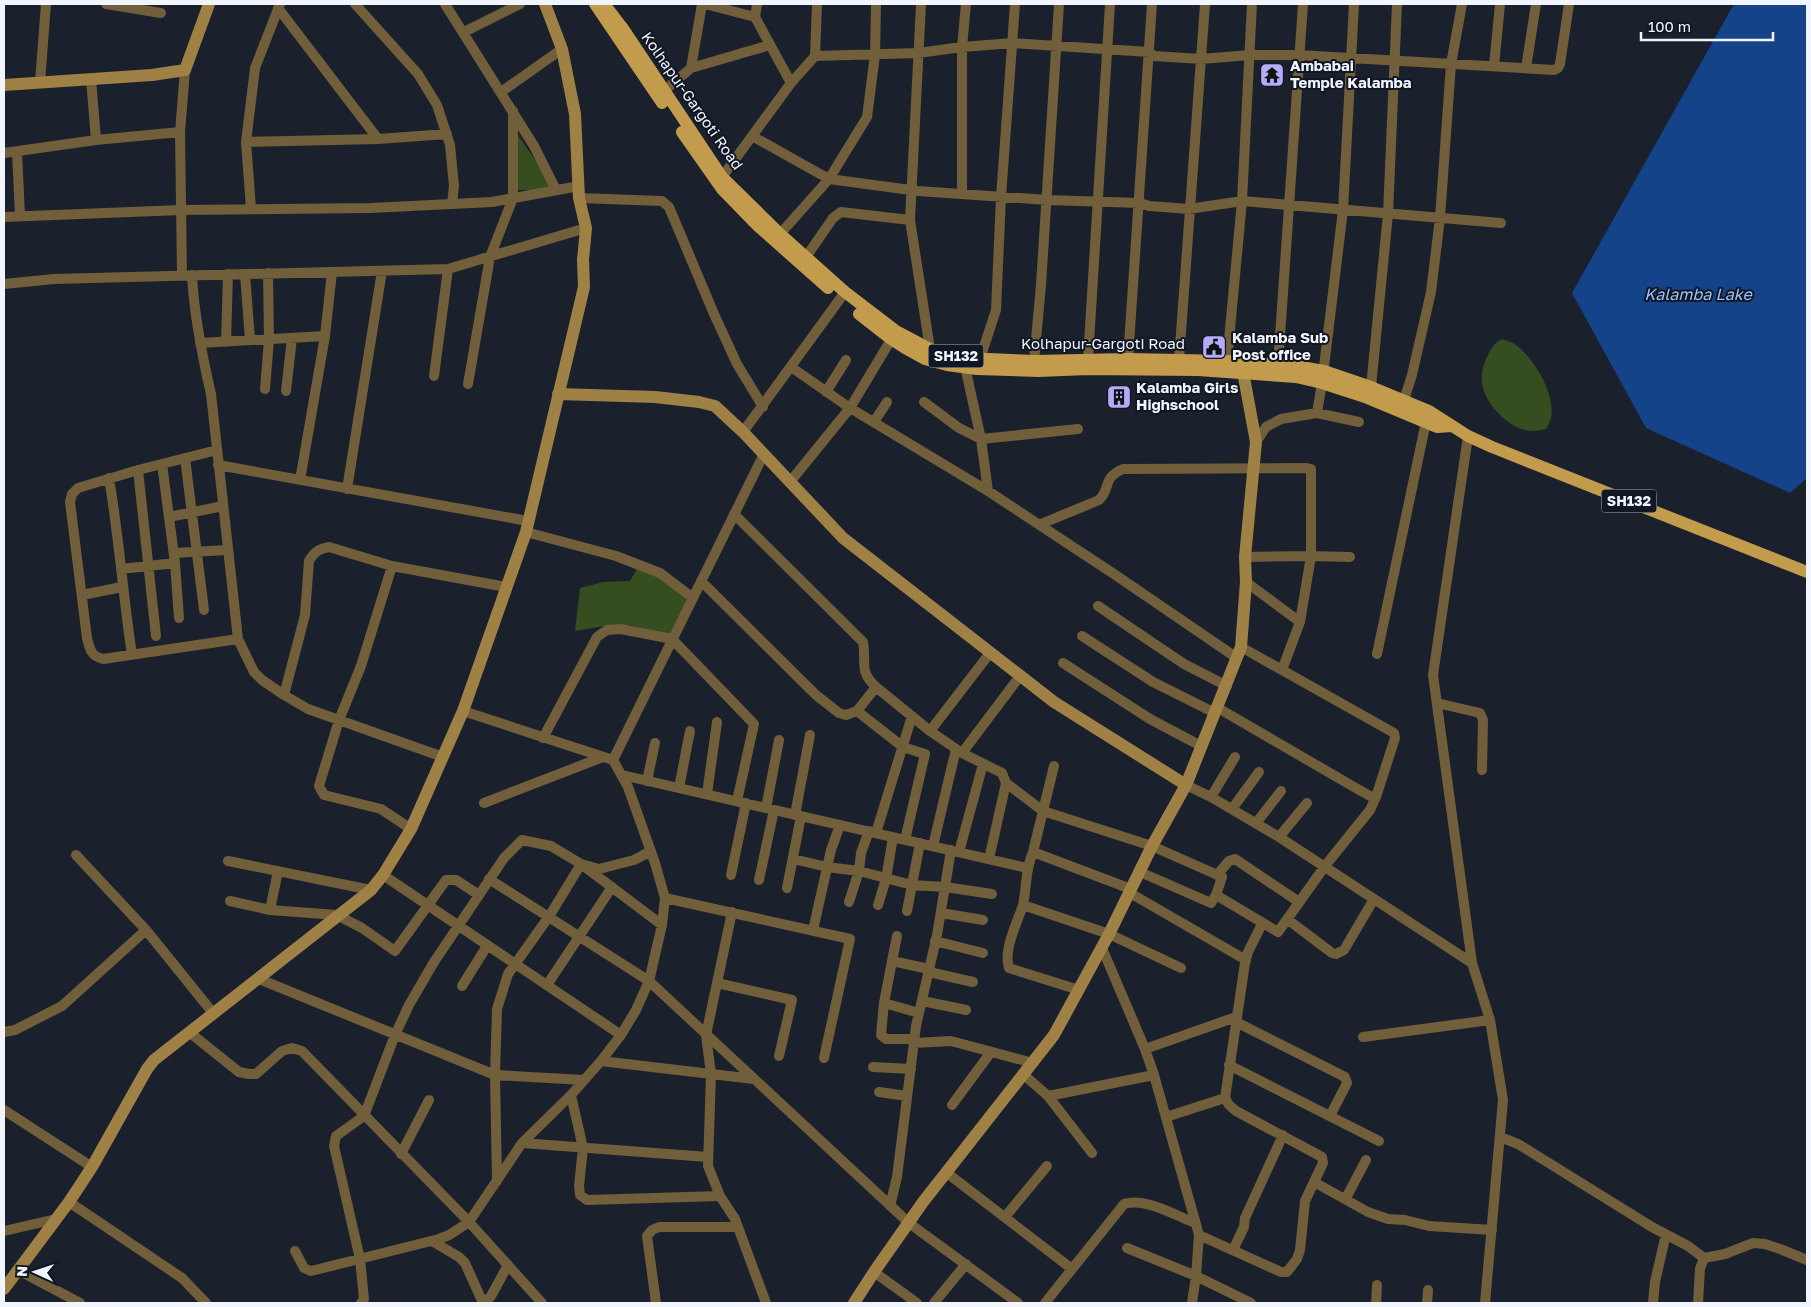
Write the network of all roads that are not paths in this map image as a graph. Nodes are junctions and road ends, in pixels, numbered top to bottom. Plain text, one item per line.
1 (46, 4) edge
2 (106, 4) edge
3 (208, 4) edge
4 (355, 4) edge
5 (445, 4) edge
6 (520, 4) edge
7 (544, 4) edge
8 (594, 4) edge
9 (604, 4) edge
10 (704, 4) edge
11 (757, 4) edge
12 (817, 4) edge
13 (876, 4) edge
14 (921, 4) edge
15 (966, 4) edge
16 (1015, 4) edge
17 (1059, 4) edge
18 (1110, 4) edge
19 (1152, 4) edge
20 (1205, 4) edge
21 (1252, 4) edge
22 (1303, 4) edge
23 (1354, 4) edge
24 (1397, 4) edge
25 (1462, 4) edge
26 (1500, 4) edge
27 (1536, 4) edge
28 (1569, 4) edge
29 (279, 6) edge
30 (161, 13) dead end
31 (756, 17) junction
32 (464, 32) junction
33 (1013, 43) junction
34 (770, 45) junction
35 (962, 47) junction
36 (1057, 47) junction
37 (562, 49) junction
38 (1107, 50) junction
39 (1149, 52) junction
40 (918, 53) junction
41 (874, 55) junction
42 (1250, 55) junction
43 (1299, 55) junction
44 (814, 56) junction
45 (1201, 58) junction
46 (1351, 58) junction
47 (1396, 60) junction
48 (1451, 64) junction
49 (1494, 66) junction
50 (691, 68) junction
51 (1526, 68) junction
52 (185, 70) junction
53 (91, 79) junction
54 (40, 82) junction
55 (791, 82) junction
56 (4, 85) edge
57 (664, 91) junction
58 (501, 92) junction
59 (513, 111) junction
60 (180, 132) junction
61 (447, 134) junction
62 (752, 136) junction
63 (378, 139) junction
64 (96, 140) junction
65 (246, 142) junction
66 (17, 152) junction
67 (4, 153) edge
68 (722, 177) junction
69 (829, 179) junction
70 (556, 190) junction
71 (911, 190) junction
72 (579, 192) junction
73 (962, 194) junction
74 (1001, 197) junction
75 (513, 198) junction
76 (1047, 200) junction
77 (1242, 201) junction
78 (1097, 202) junction
79 (1140, 203) junction
80 (452, 204) junction
81 (1289, 205) junction
82 (251, 208) junction
83 (1189, 209) junction
84 (181, 210) junction
85 (1343, 210) junction
86 (1388, 214) junction
87 (20, 216) junction
88 (4, 217) edge
89 (1440, 218) junction
90 (910, 220) junction
91 (1501, 223) dead end
92 (586, 228) junction
93 (780, 234) junction
94 (490, 257) junction
95 (806, 257) junction
96 (448, 269) junction
97 (382, 271) junction
98 (332, 272) junction
99 (268, 273) junction
100 (228, 274) junction
101 (245, 274) junction
102 (187, 275) junction
103 (4, 284) edge
104 (842, 295) junction
105 (894, 335) junction
106 (325, 336) junction
107 (292, 338) junction
108 (250, 340) junction
109 (268, 340) junction
110 (226, 342) junction
111 (200, 343) junction
112 (930, 350) junction
113 (1128, 358) junction
114 (980, 359) junction
115 (1088, 359) junction
116 (846, 360) dead end
117 (1179, 360) junction
118 (1034, 361) junction
119 (1227, 361) junction
120 (964, 363) junction
121 (1278, 365) junction
122 (791, 367) junction
123 (1243, 372) junction
124 (434, 376) dead end
125 (1323, 377) junction
126 (468, 384) dead end
127 (1371, 386) junction
128 (265, 389) dead end
129 (286, 391) dead end
130 (826, 392) junction
131 (558, 394) junction
132 (1404, 400) junction
133 (887, 402) dead end
134 (924, 402) dead end
135 (763, 406) junction
136 (850, 408) junction
137 (1317, 413) junction
138 (1427, 417) junction
139 (874, 422) junction
140 (1359, 422) dead end
141 (1078, 429) dead end
142 (743, 432) junction
143 (1468, 436) junction
144 (981, 438) junction
145 (1256, 442) junction
146 (217, 450) junction
147 (764, 454) junction
148 (185, 458) junction
149 (162, 464) junction
150 (218, 465) junction
151 (1254, 467) junction
152 (138, 470) junction
153 (109, 478) junction
154 (300, 480) junction
155 (790, 482) junction
156 (348, 488) junction
157 (988, 491) junction
158 (223, 506) junction
159 (192, 512) junction
160 (734, 514) junction
161 (169, 517) junction
162 (1041, 524) junction
163 (527, 526) junction
164 (227, 550) junction
165 (197, 552) junction
166 (1311, 556) junction
167 (1245, 557) junction
168 (1350, 557) dead end
169 (174, 558) junction
170 (148, 566) junction
171 (392, 566) junction
172 (121, 570) junction
173 (1807, 572) edge
174 (701, 581) junction
175 (1246, 582) junction
176 (122, 587) junction
177 (506, 587) junction
178 (82, 595) junction
179 (692, 598) junction
180 (1098, 606) dead end
181 (204, 610) dead end
182 (179, 618) dead end
183 (1300, 622) junction
184 (156, 636) dead end
185 (1082, 636) dead end
186 (238, 639) junction
187 (672, 639) junction
188 (990, 653) junction
189 (1239, 653) junction
190 (1377, 654) dead end
191 (132, 656) junction
192 (1063, 663) dead end
193 (1282, 670) junction
194 (1020, 676) junction
195 (1227, 686) junction
196 (876, 687) junction
197 (284, 695) junction
198 (1437, 703) junction
199 (1216, 710) junction
200 (463, 711) junction
201 (856, 711) junction
202 (912, 716) junction
203 (339, 720) junction
204 (717, 722) dead end
205 (690, 731) dead end
206 (930, 731) junction
207 (810, 735) dead end
208 (543, 738) junction
209 (779, 740) dead end
210 (655, 743) dead end
211 (1201, 746) junction
212 (903, 747) junction
213 (959, 751) junction
214 (444, 757) junction
215 (1236, 757) dead end
216 (608, 759) junction
217 (983, 764) junction
218 (1054, 766) dead end
219 (1482, 770) dead end
220 (1259, 772) dead end
221 (622, 775) junction
222 (647, 781) junction
223 (1006, 784) junction
224 (1186, 785) junction
225 (679, 788) junction
226 (1281, 791) dead end
227 (706, 794) junction
228 (1211, 797) junction
229 (1376, 797) junction
230 (741, 802) junction
231 (484, 803) dead end
232 (1307, 803) dead end
233 (770, 809) junction
234 (1232, 809) junction
235 (1043, 811) junction
236 (798, 815) junction
237 (1256, 823) junction
238 (840, 825) junction
239 (411, 829) junction
240 (873, 832) junction
241 (893, 837) junction
242 (1280, 837) junction
243 (905, 840) junction
244 (920, 843) junction
245 (933, 846) junction
246 (1152, 846) junction
247 (651, 851) junction
248 (955, 851) junction
249 (1033, 852) junction
250 (76, 855) dead end
251 (989, 859) junction
252 (228, 860) dead end
253 (792, 860) junction
254 (581, 864) junction
255 (1324, 866) junction
256 (827, 868) junction
257 (1027, 868) junction
258 (859, 871) junction
259 (278, 872) junction
260 (1140, 872) junction
261 (383, 875) junction
262 (731, 875) dead end
263 (1217, 875) junction
264 (490, 879) junction
265 (886, 879) junction
266 (759, 880) dead end
267 (912, 885) junction
268 (612, 887) junction
269 (945, 887) junction
270 (787, 888) dead end
271 (371, 890) junction
272 (1131, 891) junction
273 (992, 894) dead end
274 (479, 895) junction
275 (1216, 895) junction
276 (665, 898) junction
277 (1374, 899) junction
278 (230, 901) dead end
279 (849, 902) dead end
280 (1299, 902) junction
281 (878, 905) dead end
282 (1022, 905) junction
283 (428, 906) junction
284 (270, 910) junction
285 (907, 911) dead end
286 (732, 912) junction
287 (941, 913) junction
288 (337, 915) junction
289 (548, 917) junction
290 (1287, 919) junction
291 (983, 920) dead end
292 (1262, 924) junction
293 (662, 925) junction
294 (458, 926) junction
295 (146, 930) junction
296 (813, 930) junction
297 (1109, 934) junction
298 (579, 936) junction
299 (897, 936) dead end
300 (936, 941) junction
301 (488, 946) junction
302 (1102, 948) junction
303 (983, 953) dead end
304 (1246, 960) junction
305 (892, 961) junction
306 (1472, 963) junction
307 (515, 964) junction
308 (1182, 968) dead end
309 (929, 971) junction
310 (259, 979) junction
311 (649, 981) junction
312 (973, 982) dead end
313 (717, 983) junction
314 (547, 985) junction
315 (462, 986) dead end
316 (1079, 990) junction
317 (922, 1001) junction
318 (884, 1003) junction
319 (966, 1010) dead end
320 (213, 1013) junction
321 (919, 1013) junction
322 (1236, 1020) junction
323 (1490, 1020) junction
324 (4, 1032) edge
325 (189, 1032) junction
326 (395, 1035) junction
327 (621, 1035) junction
328 (706, 1035) junction
329 (1364, 1037) dead end
330 (914, 1041) junction
331 (1145, 1049) junction
332 (991, 1052) junction
333 (779, 1056) dead end
334 (824, 1058) dead end
335 (601, 1061) junction
336 (1033, 1063) junction
337 (1229, 1065) junction
338 (873, 1067) dead end
339 (911, 1069) junction
340 (711, 1074) junction
341 (495, 1075) junction
342 (1024, 1075) junction
343 (1154, 1076) junction
344 (754, 1079) junction
345 (584, 1080) junction
346 (879, 1092) dead end
347 (571, 1095) junction
348 (907, 1096) junction
349 (1048, 1096) junction
350 (1225, 1098) junction
351 (428, 1100) dead end
352 (952, 1105) dead end
353 (4, 1110) edge
354 (364, 1116) junction
355 (1330, 1116) junction
356 (1166, 1117) junction
357 (1283, 1135) junction
358 (1500, 1138) junction
359 (1379, 1141) dead end
360 (522, 1143) junction
361 (583, 1148) junction
362 (1092, 1153) dead end
363 (401, 1154) junction
364 (708, 1157) junction
365 (1366, 1160) dead end
366 (1047, 1166) dead end
367 (92, 1167) junction
368 (947, 1173) junction
369 (497, 1180) junction
370 (1314, 1182) junction
371 (720, 1196) junction
372 (1346, 1198) junction
373 (69, 1202) junction
374 (890, 1206) junction
375 (1006, 1217) junction
376 (56, 1219) junction
377 (469, 1222) junction
378 (909, 1223) junction
379 (1195, 1223) junction
380 (738, 1227) junction
381 (1492, 1230) junction
382 (4, 1231) edge
383 (1666, 1234) junction
384 (1199, 1235) junction
385 (432, 1241) junction
386 (1127, 1248) dead end
387 (1234, 1250) junction
388 (296, 1252) dead end
389 (360, 1258) junction
390 (1704, 1258) junction
391 (1807, 1260) edge
392 (966, 1264) junction
393 (508, 1265) junction
394 (1072, 1269) junction
395 (18, 1270) junction
396 (874, 1272) junction
397 (1196, 1276) junction
398 (1377, 1285) dead end
399 (4, 1289) edge
400 (1428, 1290) dead end
401 (540, 1302) edge
402 (80, 1303) edge
403 (206, 1303) edge
404 (361, 1303) edge
405 (483, 1303) edge
406 (656, 1303) edge
407 (766, 1303) edge
408 (854, 1303) edge
409 (917, 1303) edge
410 (934, 1303) edge
411 (1018, 1303) edge
412 (1045, 1303) edge
413 (1192, 1303) edge
414 (1251, 1303) edge
415 (1376, 1303) edge
416 (1427, 1303) edge
417 (1485, 1303) edge
418 (1653, 1303) edge
419 (1698, 1303) edge

1 - 54 street
2 - 30 street
3 - 52 street
4 - 61 street
5 - 32 street
6 - 32 street
7 - 37 street
8 - 104 main road
9 - 57 main road, Kolhapur-Gargoti Road
10 - 31 street
10 - 50 street
11 - 31 street
12 - 44 street
13 - 41 street
14 - 40 street
15 - 35 street
16 - 33 street
17 - 36 street
18 - 38 street
19 - 39 street
20 - 45 street
21 - 42 street
22 - 43 street
23 - 46 street
24 - 47 street
25 - 48 street
26 - 49 street
27 - 51 street
28 - 51 street
29 - 63 street
29 - 65 street
31 - 34 street
32 - 58 street
33 - 35 street
33 - 36 street
33 - 74 street
34 - 50 street
34 - 55 street
35 - 40 street
35 - 73 street
36 - 38 street
36 - 76 street
37 - 58 street
37 - 72 street
38 - 39 street
38 - 78 street
39 - 45 street
39 - 79 street
40 - 41 street
40 - 71 street
41 - 44 street
41 - 69 street
42 - 43 street
42 - 45 street
42 - 77 street
43 - 46 street
43 - 81 street
44 - 55 street
45 - 83 street
46 - 47 street
46 - 85 street
47 - 48 street
47 - 86 street
48 - 49 street
48 - 89 street
49 - 51 street
50 - 57 street
52 - 53 street
52 - 60 street
53 - 54 street
53 - 64 street
54 - 56 street
55 - 62 street
57 - 68 main road, Kolhapur-Gargoti Road
58 - 59 street
59 - 70 street
59 - 75 street
60 - 64 street
60 - 84 street
61 - 63 street
61 - 80 street
62 - 68 street
62 - 69 street
63 - 65 street
64 - 66 street
65 - 82 street
66 - 67 street
66 - 87 street
68 - 93 main road, Kolhapur-Gargoti Road
69 - 71 street
69 - 93 street
70 - 72 street
70 - 75 street
71 - 73 street
71 - 90 street
72 - 92 street
72 - 135 street
73 - 74 street
74 - 76 street
74 - 114 street
75 - 80 street
75 - 94 street
76 - 78 street
76 - 118 street
77 - 81 street
77 - 83 street
77 - 119 street
78 - 79 street
78 - 115 street
79 - 83 street
79 - 113 street
80 - 82 street
81 - 85 street
81 - 121 street
82 - 84 street
83 - 117 street
84 - 87 street
84 - 102 street
85 - 86 street
85 - 125 street
86 - 89 street
86 - 127 street
87 - 88 street
89 - 91 street
89 - 132 street
90 - 95 street
90 - 112 street
92 - 94 street
92 - 131 street
93 - 95 main road, Kolhapur-Gargoti Road
94 - 96 street
94 - 126 street
95 - 104 main road, Kolhapur-Gargoti Road
96 - 97 street
96 - 124 street
97 - 98 street
97 - 156 street
98 - 99 street
98 - 106 street
99 - 101 street
99 - 109 street
100 - 101 street
100 - 102 street
100 - 110 street
101 - 108 street
102 - 103 street
102 - 111 street
104 - 105 main road
104 - 122 street
105 - 112 main road, Kolhapur-Gargoti Road / SH132
105 - 120 main road
105 - 136 street
106 - 107 street
106 - 154 street
107 - 109 street
107 - 129 street
108 - 109 street
108 - 110 street
109 - 128 street
110 - 111 street
111 - 146 street
112 - 120 main road, Kolhapur-Gargoti Road / SH132
113 - 115 main road, Kolhapur-Gargoti Road / SH132
113 - 117 main road, Kolhapur-Gargoti Road / SH132
114 - 118 main road, Kolhapur-Gargoti Road / SH132
114 - 120 main road, Kolhapur-Gargoti Road / SH132
115 - 118 main road, Kolhapur-Gargoti Road / SH132
116 - 130 street
117 - 119 main road, Kolhapur-Gargoti Road / SH132
119 - 121 main road, Kolhapur-Gargoti Road / SH132
120 - 123 main road
120 - 144 street
121 - 125 main road, Kolhapur-Gargoti Road / SH132
122 - 130 street
122 - 135 street
123 - 125 main road
123 - 145 street
125 - 127 main road, Kolhapur-Gargoti Road / SH132
125 - 137 street
125 - 138 main road
127 - 132 main road, Kolhapur-Gargoti Road / SH132
130 - 136 street
131 - 142 street
131 - 163 street
132 - 138 main road, Kolhapur-Gargoti Road / SH132
133 - 139 street
134 - 144 street
135 - 142 street
136 - 139 street
136 - 155 street
137 - 140 street
137 - 145 street
138 - 143 main road, SH132
138 - 190 street
139 - 157 street
141 - 144 street
142 - 147 street
143 - 173 main road, SH132
143 - 198 street
144 - 157 street
145 - 151 street
146 - 148 street
146 - 150 street
147 - 155 street
147 - 160 street
148 - 149 street
148 - 159 street
149 - 152 street
149 - 161 street
150 - 154 street
150 - 158 street
151 - 162 street
151 - 166 street
151 - 167 street
152 - 153 street
152 - 170 street
153 - 172 street
153 - 178 street
154 - 156 street
155 - 188 street
156 - 163 street
157 - 162 street
158 - 159 street
158 - 164 street
159 - 161 street
159 - 165 street
160 - 174 street
160 - 196 street
161 - 169 street
162 - 189 street
163 - 177 street
163 - 179 street
164 - 165 street
164 - 186 street
165 - 169 street
165 - 181 street
166 - 167 street
166 - 168 street
166 - 183 street
167 - 175 street
169 - 170 street
169 - 182 street
170 - 172 street
170 - 184 street
171 - 177 street
171 - 197 street
171 - 203 street
172 - 176 street
174 - 179 street
174 - 201 street
175 - 183 street
175 - 189 street
176 - 178 street
176 - 191 street
177 - 200 street
178 - 191 street
179 - 187 street
180 - 195 street
183 - 193 street
185 - 199 street
186 - 191 street
186 - 197 street
187 - 208 street
187 - 216 street
187 - 230 street
188 - 194 street
188 - 206 street
189 - 193 street
189 - 195 street
192 - 211 street
193 - 229 street
194 - 213 street
194 - 224 street
195 - 199 street
196 - 201 street
196 - 202 street
197 - 203 street
198 - 219 street
198 - 306 street
199 - 211 street
199 - 229 street
200 - 208 street
200 - 214 street
201 - 212 street
202 - 206 street
202 - 212 street
203 - 214 street
203 - 239 street
204 - 227 street
205 - 225 street
206 - 213 street
207 - 236 street
208 - 216 street
209 - 233 street
210 - 222 street
211 - 224 street
212 - 240 street
212 - 243 street
213 - 217 street
213 - 245 street
214 - 239 street
215 - 228 street
216 - 221 street
216 - 231 street
217 - 223 street
217 - 248 street
218 - 235 street
220 - 234 street
221 - 222 street
221 - 247 street
222 - 225 street
223 - 235 street
223 - 251 street
224 - 228 street
224 - 246 street
225 - 227 street
226 - 237 street
227 - 230 street
228 - 234 street
229 - 255 street
230 - 233 street
230 - 262 street
232 - 242 street
233 - 236 street
233 - 266 street
234 - 237 street
235 - 246 street
235 - 249 street
236 - 238 street
236 - 253 street
237 - 242 street
238 - 240 street
238 - 256 street
239 - 261 street
240 - 241 street
240 - 258 street
241 - 243 street
241 - 265 street
242 - 255 street
243 - 244 street
244 - 245 street
244 - 267 street
245 - 248 street
246 - 260 street
246 - 263 street
247 - 254 street
247 - 276 street
248 - 251 street
248 - 269 street
249 - 257 street
249 - 272 street
250 - 295 street
251 - 257 street
252 - 259 street
253 - 256 street
253 - 270 street
254 - 264 street
254 - 268 street
254 - 289 street
255 - 277 street
255 - 280 street
256 - 258 street
256 - 296 street
257 - 282 street
258 - 265 street
258 - 279 street
259 - 271 street
259 - 284 street
260 - 272 street
260 - 275 street
261 - 271 street
261 - 283 street
263 - 275 street
263 - 280 street
264 - 274 street
264 - 289 street
265 - 267 street
265 - 281 street
267 - 269 street
267 - 285 street
268 - 293 street
268 - 298 street
269 - 273 street
269 - 287 street
271 - 288 street
272 - 297 street
272 - 304 street
274 - 283 street
274 - 294 street
275 - 292 street
276 - 286 street
276 - 293 street
277 - 290 street
277 - 306 street
278 - 284 street
280 - 290 street
282 - 297 street
282 - 316 street
283 - 288 street
283 - 294 street
284 - 288 street
286 - 296 street
286 - 313 street
287 - 291 street
287 - 300 street
288 - 310 street
289 - 298 street
289 - 307 street
290 - 292 street
292 - 304 street
293 - 311 street
294 - 301 street
294 - 326 street
295 - 320 street
295 - 324 street
296 - 334 street
297 - 302 street
297 - 308 street
298 - 311 street
298 - 314 street
299 - 305 street
300 - 303 street
300 - 309 street
301 - 307 street
301 - 315 street
302 - 316 street
302 - 331 street
304 - 322 street
305 - 309 street
305 - 318 street
306 - 323 street
307 - 314 street
307 - 341 street
309 - 312 street
309 - 317 street
310 - 320 street
310 - 326 street
311 - 327 street
311 - 328 street
313 - 328 street
313 - 333 street
314 - 327 street
316 - 336 street
317 - 319 street
317 - 321 street
318 - 321 street
318 - 330 street
320 - 325 street
321 - 330 street
322 - 331 street
322 - 337 street
322 - 355 street
323 - 329 street
323 - 358 street
325 - 354 street
325 - 367 street
326 - 341 street
326 - 354 street
327 - 335 street
328 - 340 street
328 - 344 street
330 - 332 street
330 - 339 street
331 - 343 street
332 - 336 street
332 - 352 street
335 - 340 street
335 - 345 street
336 - 342 street
337 - 350 street
337 - 355 street
338 - 339 street
339 - 348 street
340 - 344 street
340 - 364 street
341 - 345 street
341 - 369 street
342 - 349 street
342 - 368 street
343 - 349 street
343 - 356 street
344 - 374 street
345 - 347 street
346 - 348 street
347 - 360 street
347 - 361 street
348 - 374 street
349 - 362 street
350 - 356 street
350 - 357 street
351 - 363 street
353 - 367 street
354 - 363 street
354 - 389 street
355 - 359 street
356 - 379 street
357 - 370 street
357 - 387 street
358 - 381 street
358 - 383 street
360 - 361 street
360 - 369 street
361 - 364 street
361 - 371 street
363 - 377 street
364 - 371 street
365 - 372 street
366 - 375 street
367 - 373 street
368 - 375 street
368 - 378 street
369 - 377 street
370 - 372 street
370 - 387 street
371 - 380 street
372 - 381 street
373 - 376 street
373 - 403 street
374 - 378 street
375 - 394 street
376 - 382 street
376 - 395 street
377 - 385 street
377 - 393 street
378 - 392 street
378 - 396 street
379 - 384 street
379 - 394 street
380 - 406 street
380 - 407 street
381 - 417 street
383 - 390 street
383 - 418 street
384 - 387 street
384 - 397 street
385 - 389 street
385 - 405 street
386 - 397 street
388 - 389 street
389 - 404 street
390 - 391 street
390 - 419 street
392 - 410 street
392 - 411 street
393 - 401 street
393 - 405 street
394 - 412 street
395 - 399 street
395 - 402 street
396 - 408 street
396 - 409 street
397 - 413 street
397 - 414 street
398 - 415 street
400 - 416 street

